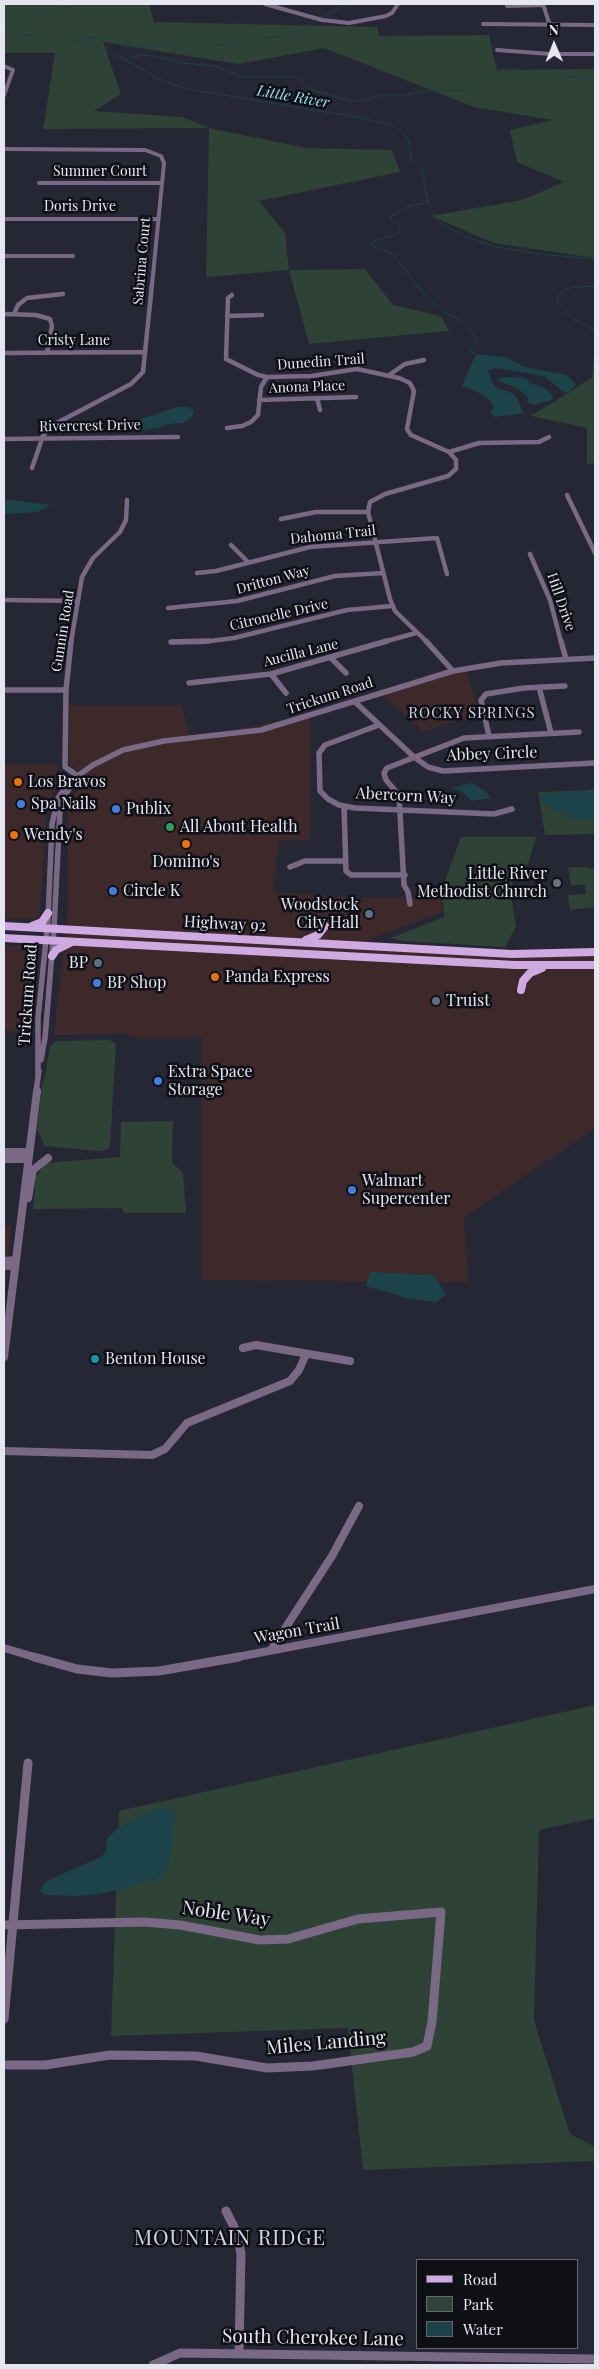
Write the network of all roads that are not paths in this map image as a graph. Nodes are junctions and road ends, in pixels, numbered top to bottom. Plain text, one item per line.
1 (265, 4) edge
2 (398, 4) edge
3 (543, 4) edge
4 (507, 6) dead end
5 (483, 24) dead end
6 (595, 25) edge
7 (550, 26) junction
8 (496, 50) dead end
9 (595, 54) edge
10 (4, 66) edge
11 (4, 95) edge
12 (4, 150) edge
13 (162, 183) junction
14 (39, 184) dead end
15 (4, 218) edge
16 (157, 219) junction
17 (4, 256) edge
18 (73, 256) dead end
19 (63, 294) dead end
20 (232, 295) dead end
21 (4, 314) edge
22 (14, 314) junction
23 (262, 315) dead end
24 (227, 316) junction
25 (47, 352) junction
26 (145, 352) junction
27 (4, 353) edge
28 (424, 360) dead end
29 (389, 375) junction
30 (267, 377) junction
31 (356, 396) dead end
32 (317, 398) junction
33 (259, 400) junction
34 (320, 410) dead end
35 (227, 428) dead end
36 (178, 437) dead end
37 (549, 437) dead end
38 (4, 439) edge
39 (42, 439) junction
40 (449, 452) junction
41 (32, 468) dead end
42 (567, 495) dead end
43 (127, 500) dead end
44 (368, 512) junction
45 (281, 519) dead end
46 (375, 542) junction
47 (231, 545) dead end
48 (595, 553) edge
49 (530, 554) dead end
50 (248, 562) junction
51 (197, 573) dead end
52 (383, 573) junction
53 (447, 574) dead end
54 (4, 600) edge
55 (78, 601) junction
56 (392, 606) junction
57 (168, 608) dead end
58 (416, 634) junction
59 (171, 642) dead end
60 (332, 658) junction
61 (595, 658) edge
62 (566, 659) junction
63 (453, 670) junction
64 (346, 673) dead end
65 (271, 674) junction
66 (189, 683) dead end
67 (565, 686) dead end
68 (539, 687) junction
69 (4, 690) edge
70 (66, 690) junction
71 (286, 693) dead end
72 (355, 702) junction
73 (379, 725) junction
74 (579, 732) dead end
75 (551, 733) junction
76 (489, 736) junction
77 (414, 757) junction
78 (595, 764) edge
79 (78, 776) junction
80 (344, 806) junction
81 (400, 810) junction
82 (512, 810) dead end
83 (345, 860) junction
84 (290, 867) dead end
85 (404, 875) junction
86 (410, 904) dead end
87 (48, 913) junction
88 (4, 926) edge
89 (30, 927) junction
90 (4, 933) edge
91 (49, 936) junction
92 (4, 938) edge
93 (33, 939) joint
94 (80, 942) junction
95 (299, 942) junction
96 (344, 944) junction
97 (595, 952) edge
98 (52, 956) junction
99 (595, 964) edge
100 (547, 966) junction
101 (521, 990) dead end
102 (38, 1075) junction
103 (4, 1152) edge
104 (28, 1155) junction
105 (48, 1158) dead end
106 (4, 1159) edge
107 (23, 1206) junction
108 (4, 1261) edge
109 (15, 1263) junction
110 (4, 1266) edge
111 (243, 1348) dead end
112 (306, 1354) junction
113 (4, 1357) edge
114 (350, 1361) dead end
115 (4, 1451) edge
116 (359, 1506) dead end
117 (595, 1589) edge
118 (4, 1648) edge
119 (271, 1650) junction
120 (28, 1763) dead end
121 (441, 1912) joint
122 (8, 1925) edge
123 (4, 2019) edge
124 (4, 2065) edge
125 (226, 2211) dead end
126 (239, 2353) junction
127 (595, 2360) edge
128 (153, 2365) edge

1 - 2 street
3 - 4 street
3 - 7 street
5 - 7 street
6 - 7 street
8 - 9 street
10 - 11 street
12 - 13 street, Sabrina Court
13 - 14 street, Summer Court
13 - 16 street, Sabrina Court
15 - 16 street, Doris Drive
16 - 26 street, Sabrina Court
17 - 18 street
19 - 22 street
20 - 24 street, Dunedin Trail
21 - 22 street
22 - 25 street
23 - 24 street
24 - 30 street, Dunedin Trail
25 - 26 street, Cristy Lane
25 - 27 street, Cristy Lane
26 - 39 street, Sabrina Court
28 - 29 street
29 - 30 street, Dunedin Trail
29 - 40 street, Dunedin Trail
30 - 33 street
31 - 32 street, Anona Place
32 - 33 street, Anona Place
32 - 34 street
33 - 35 street
36 - 39 street, Rivercrest Drive
37 - 40 street
38 - 39 street, Rivercrest Drive
39 - 41 street, Sabrina Court
40 - 44 street
42 - 48 street
43 - 55 street, Gunnin Road
44 - 45 street
44 - 46 street
46 - 50 street, Dahoma Trail
46 - 52 street
46 - 53 street, Dahoma Trail
47 - 50 street
49 - 62 street, Hill Drive
50 - 51 street, Dahoma Trail
52 - 56 street
52 - 57 street, Dritton Way
54 - 55 street
55 - 70 street, Gunnin Road
56 - 58 street
56 - 59 street, Citronelle Drive
58 - 60 street, Aucilla Lane
58 - 63 street
60 - 64 street
60 - 65 street, Aucilla Lane
61 - 62 street, Trickum Road
62 - 63 street, Trickum Road
63 - 72 street, Trickum Road
65 - 66 street, Aucilla Lane
65 - 71 street
67 - 68 street
68 - 75 street
68 - 76 street
69 - 70 street
70 - 79 street, Gunnin Road
72 - 73 street, Abbey Circle
72 - 79 street, Trickum Road
73 - 77 street, Abbey Circle
73 - 80 street, Abercorn Way
74 - 75 street
75 - 76 street
76 - 77 street
77 - 78 street, Abbey Circle
77 - 81 street
79 - 87 street, Trickum Road
79 - 91 street, Trickum Road
80 - 81 street, Abercorn Way
80 - 83 street
81 - 82 street, Abercorn Way
81 - 85 street
83 - 84 street
83 - 85 street
85 - 86 street
87 - 89 main road
87 - 91 street, Trickum Road
88 - 89 main road, Highway 92
89 - 91 main road, Highway 92
90 - 91 main road
91 - 93 main road
91 - 94 main road, Highway 92
91 - 95 main road, Highway 92
91 - 98 street, Trickum Road
91 - 102 street, Trickum Road
92 - 93 main road
94 - 98 main road
94 - 100 main road, Highway 92
95 - 96 main road, Highway 92
95 - 96 main road
96 - 97 main road, Highway 92
98 - 102 street, Trickum Road
99 - 100 main road, Highway 92
100 - 101 main road
102 - 104 street, Trickum Road
103 - 104 street
104 - 106 street
104 - 107 street, Trickum Road
105 - 107 street
107 - 109 street, Trickum Road
108 - 109 street
109 - 110 street
109 - 113 street, Trickum Road
111 - 112 street
112 - 114 street
112 - 115 street
116 - 119 street
117 - 119 street, Wagon Trail
118 - 119 street, Wagon Trail
120 - 122 street
121 - 122 street, Noble Way
121 - 124 street, Miles Landing
122 - 123 street
125 - 126 street
126 - 127 street, South Cherokee Lane
126 - 128 street, South Cherokee Lane

